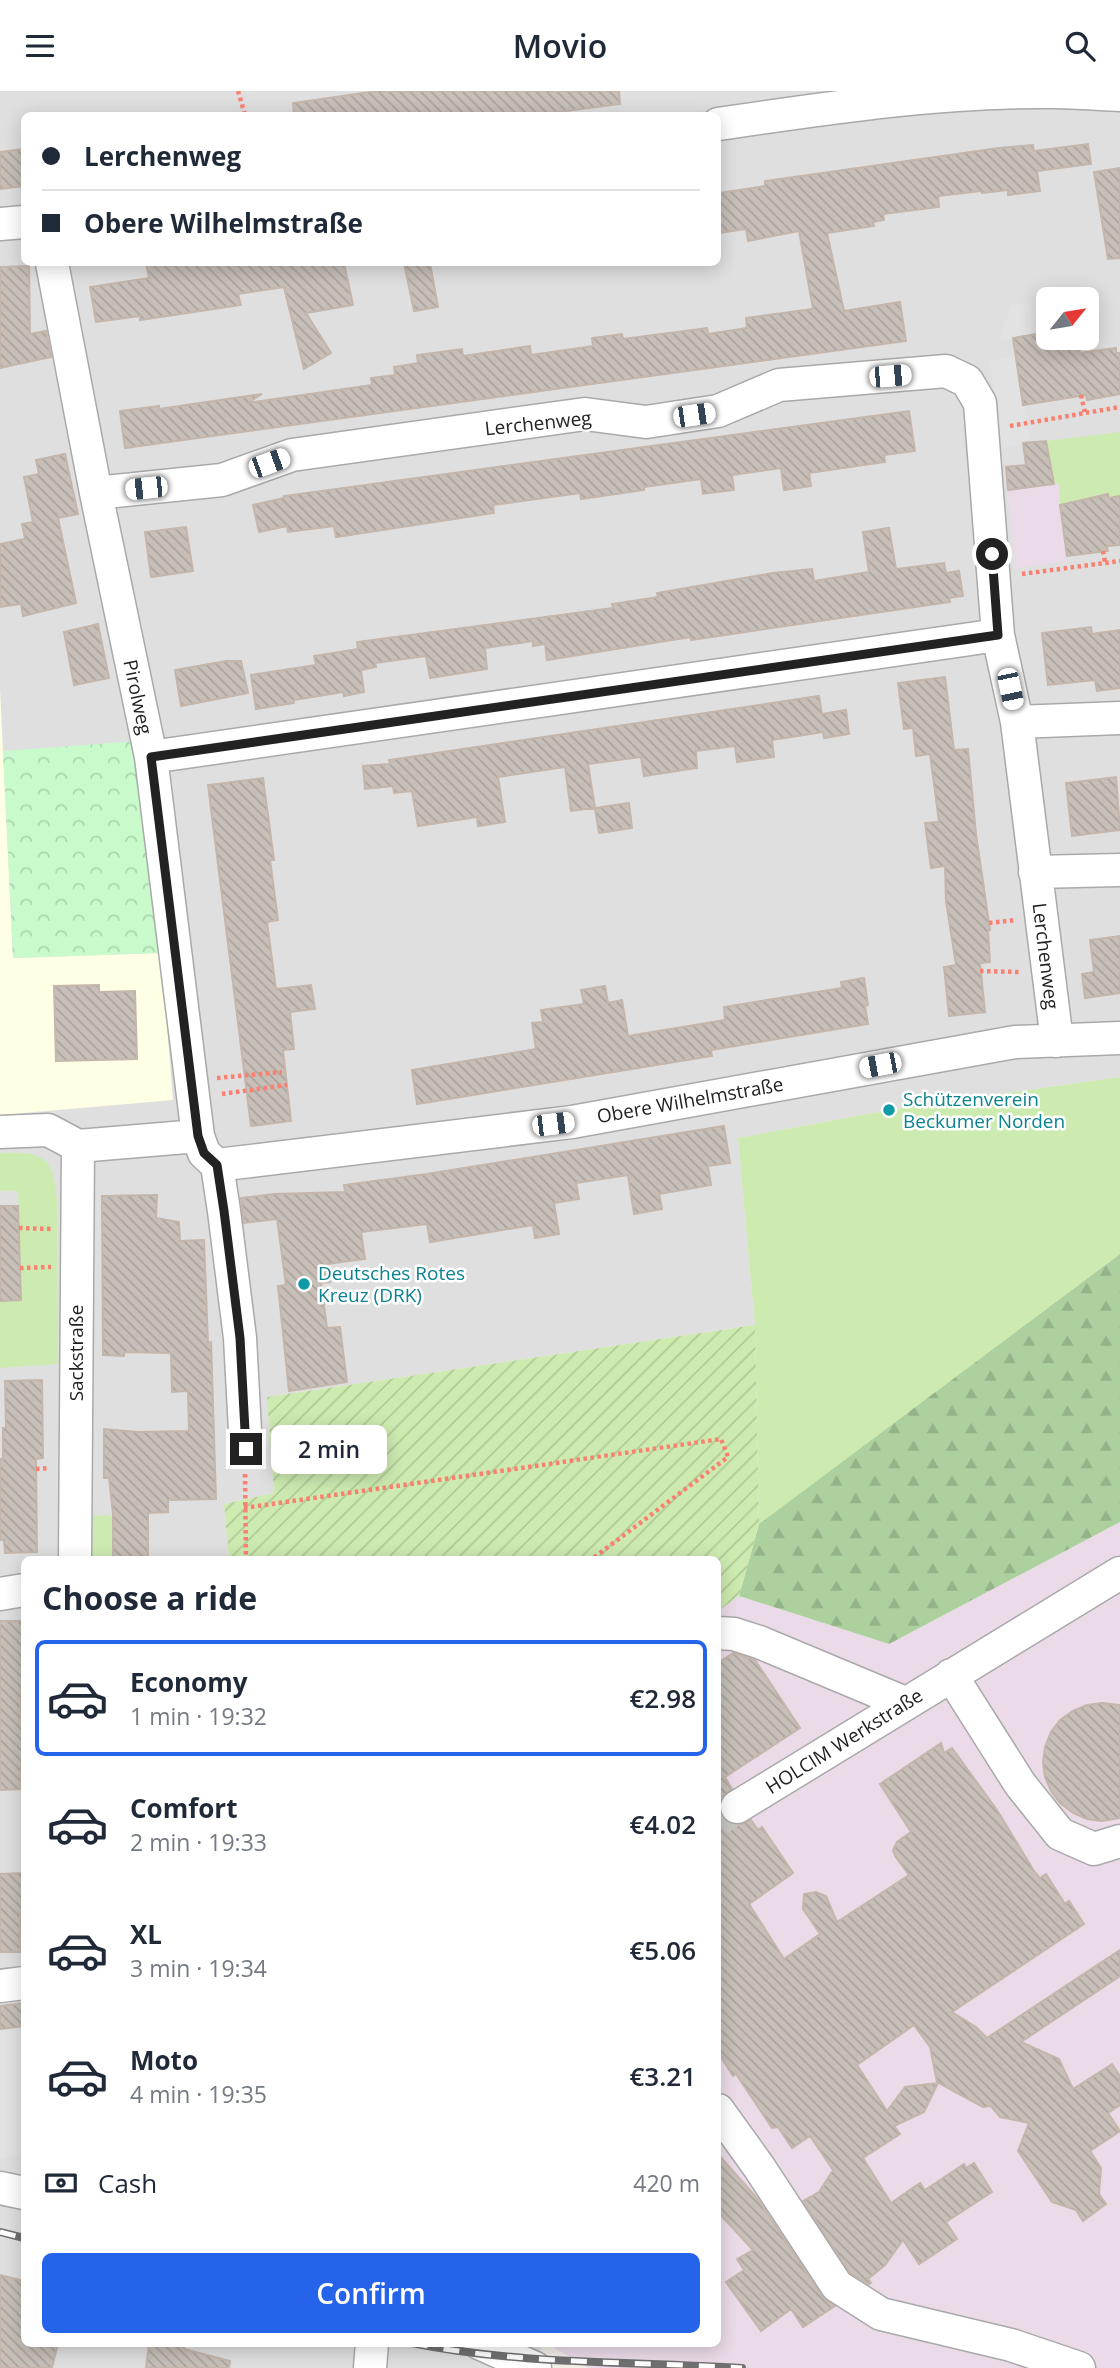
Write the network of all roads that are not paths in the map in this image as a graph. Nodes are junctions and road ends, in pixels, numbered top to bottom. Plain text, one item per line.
1 (1120, 95) edge
2 (721, 124) edge
3 (21, 222) edge
4 (0, 224) edge
5 (53, 266) edge
6 (96, 493) junction
7 (998, 635) junction
8 (1120, 717) edge
9 (1017, 722) junction
10 (151, 757) junction
11 (1120, 870) edge
12 (1035, 872) junction
13 (1120, 1038) edge
14 (1057, 1041) junction
15 (0, 1132) edge
16 (198, 1136) junction
17 (78, 1146) junction
18 (217, 1165) junction
19 (246, 1449) road end
20 (1120, 1554) edge
21 (75, 1556) edge
22 (1120, 1573) edge
23 (21, 1590) edge
24 (0, 1594) edge
25 (1078, 1596) junction
26 (721, 1633) edge
27 (951, 1675) junction
28 (905, 1703) junction
29 (737, 1807) tunnel mouth
30 (1120, 1840) edge
31 (21, 1983) edge
32 (0, 1986) edge
33 (721, 2114) edge
34 (0, 2188) edge
35 (21, 2192) edge
36 (372, 2347) edge
37 (488, 2347) edge
38 (1011, 2356) edge
39 (370, 2368) edge
40 (536, 2368) edge
41 (1079, 2368) edge

1 - 2 street
3 - 4 street
5 - 6 street, Pirolweg
6 - 7 street, Lerchenweg
6 - 10 street, Pirolweg
7 - 9 street, Lerchenweg
7 - 10 street
8 - 9 street
9 - 12 street, Lerchenweg
10 - 16 street, Pirolweg
11 - 12 street
12 - 14 street, Lerchenweg
13 - 14 street, Obere Wilhelmstraße
14 - 18 street, Obere Wilhelmstraße
15 - 17 street
16 - 17 street
16 - 18 street
17 - 21 street, Sackstraße
18 - 19 street
20 - 25 street
22 - 25 street, HOLCIM Werkstraße
23 - 24 street
25 - 27 street, HOLCIM Werkstraße
26 - 28 street
27 - 28 street, HOLCIM Werkstraße
27 - 30 street
28 - 29 street, HOLCIM Werkstraße
31 - 32 street
33 - 38 street
34 - 35 street
36 - 39 street
37 - 40 street
38 - 41 street

